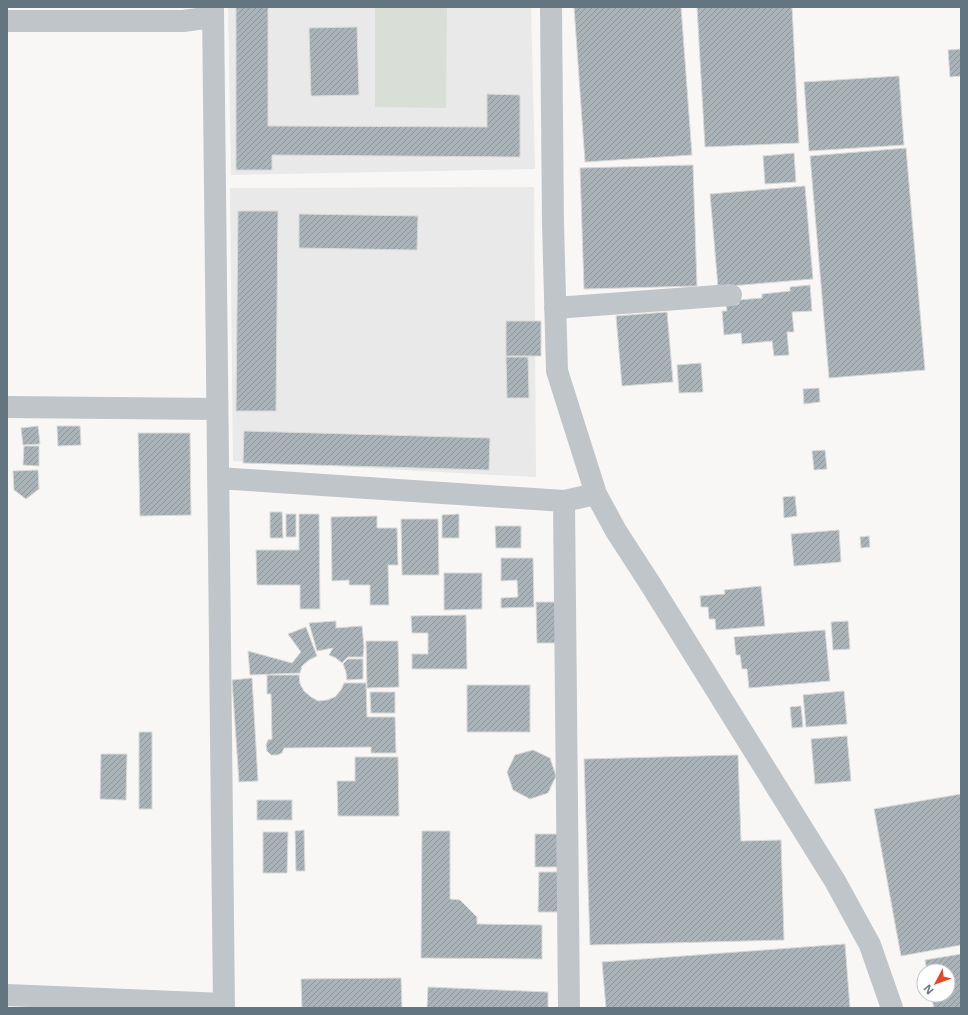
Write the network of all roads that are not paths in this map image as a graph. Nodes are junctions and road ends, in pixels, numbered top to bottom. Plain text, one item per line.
1 (551, 7) edge
2 (213, 12) edge
3 (7, 21) edge
4 (731, 295) dead end
5 (556, 308) junction
6 (7, 407) edge
7 (217, 409) junction
8 (218, 478) junction
9 (596, 494) junction
10 (564, 501) junction
11 (7, 996) edge
12 (224, 1006) edge
13 (568, 1008) edge
14 (892, 1008) edge

1 - 5 street
2 - 3 street
2 - 7 street
4 - 5 street
5 - 9 street
6 - 7 street
7 - 8 street
8 - 10 street
8 - 12 street
9 - 10 street
9 - 14 street
10 - 13 street
11 - 12 street

